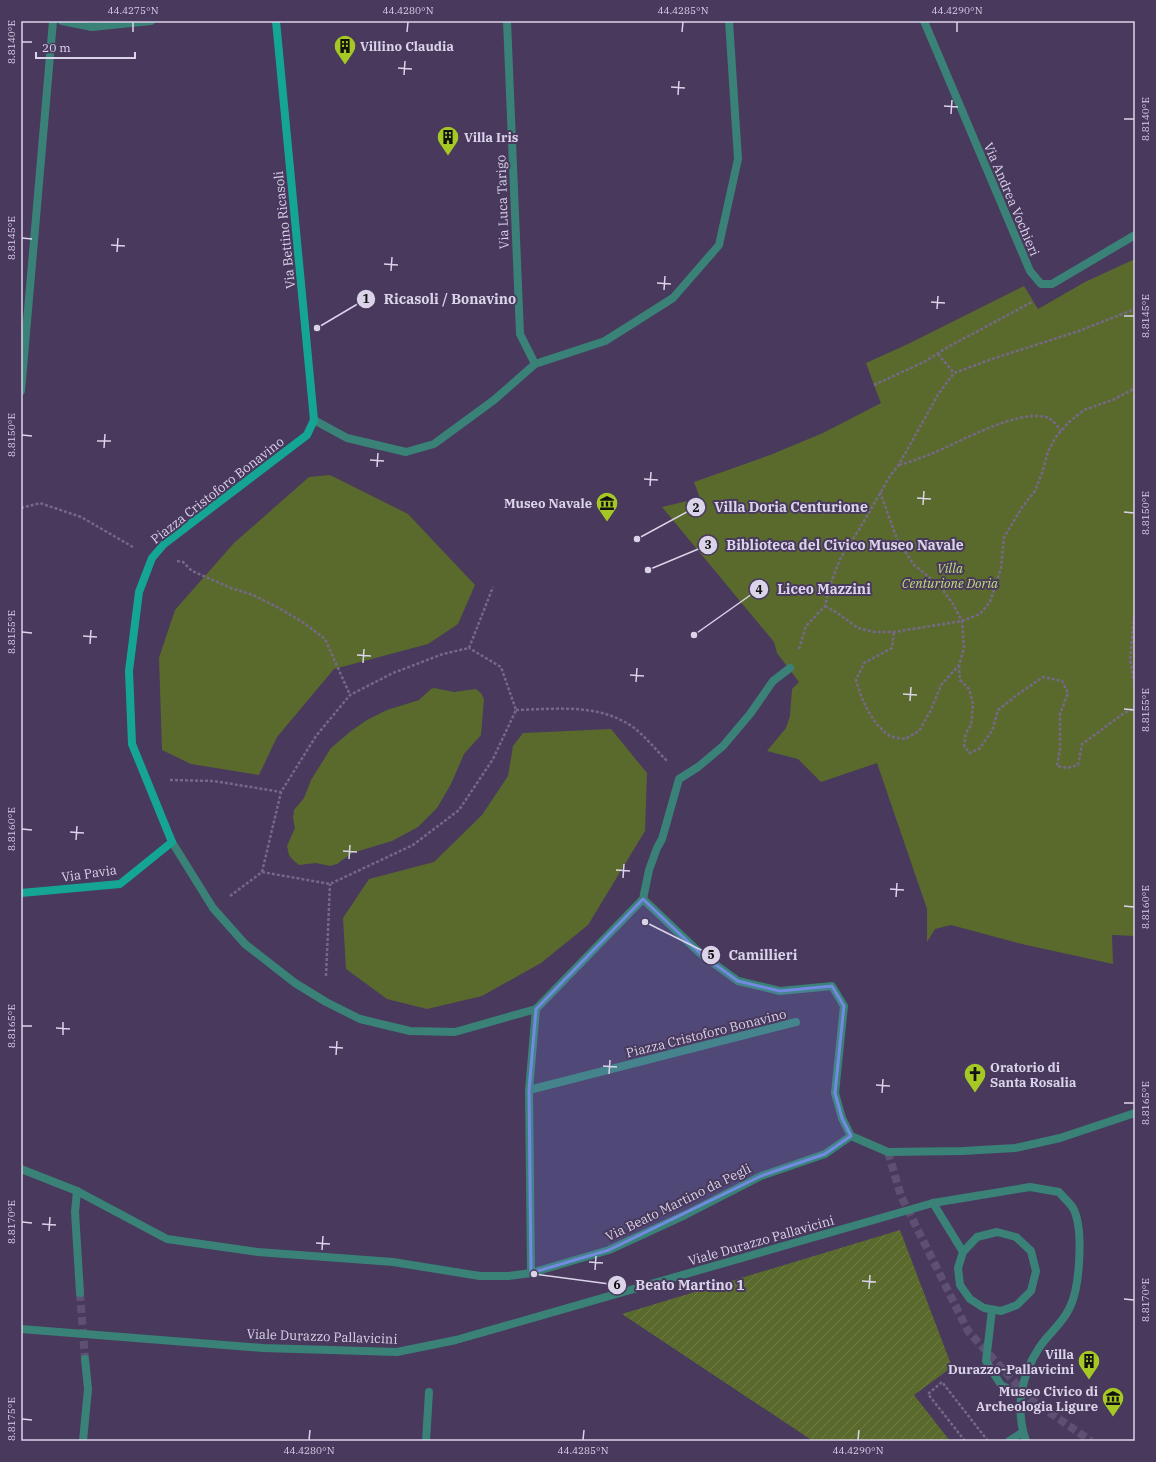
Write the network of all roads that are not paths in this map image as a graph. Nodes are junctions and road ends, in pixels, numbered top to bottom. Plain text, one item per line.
1 (53, 21) edge
2 (62, 21) edge
3 (151, 21) edge
4 (276, 21) edge
5 (507, 21) edge
6 (729, 21) edge
7 (924, 21) edge
8 (1135, 235) edge
9 (535, 364) junction
10 (21, 391) edge
11 (314, 420) junction
12 (790, 668) road end
13 (172, 842) junction
14 (21, 893) edge
15 (643, 899) junction
16 (536, 1009) junction
17 (796, 1022) dead end
18 (529, 1090) junction
19 (1135, 1113) edge
20 (851, 1136) junction
21 (21, 1169) edge
22 (77, 1191) junction
23 (933, 1204) junction
24 (963, 1252) junction
25 (531, 1273) junction
26 (80, 1293) tunnel mouth
27 (992, 1310) junction
28 (21, 1329) edge
29 (85, 1360) tunnel mouth
30 (429, 1392) dead end
31 (1020, 1395) junction
32 (1023, 1432) junction
33 (83, 1441) edge
34 (426, 1441) edge
35 (1009, 1441) edge
36 (1026, 1441) edge

1 - 10 street
2 - 3 street
4 - 11 street, Via Bettino Ricasoli
5 - 9 street, Via Luca Tarigo
6 - 9 street
7 - 8 street, Via Andrea Vochieri
9 - 11 street
11 - 13 street, Piazza Cristoforo Bonavino
12 - 15 street
13 - 14 street, Via Pavia
13 - 16 street, Piazza Cristoforo Bonavino
15 - 16 street, Piazza Cristoforo Bonavino
15 - 20 street
16 - 18 street
17 - 18 street, Piazza Cristoforo Bonavino
18 - 25 street
19 - 20 street
20 - 25 street, Via Beato Martino da Pegli
21 - 22 street, Via Beato Martino da Pegli
22 - 25 street, Via Beato Martino da Pegli
22 - 26 street
23 - 24 street
23 - 28 street, Viale Durazzo Pallavicini
23 - 31 street, Viale Durazzo Pallavicini
24 - 27 street
24 - 27 street
27 - 31 street
29 - 33 street
30 - 34 street
31 - 32 street, Viale Durazzo Pallavicini
32 - 35 street
32 - 36 street, Viale Durazzo Pallavicini

